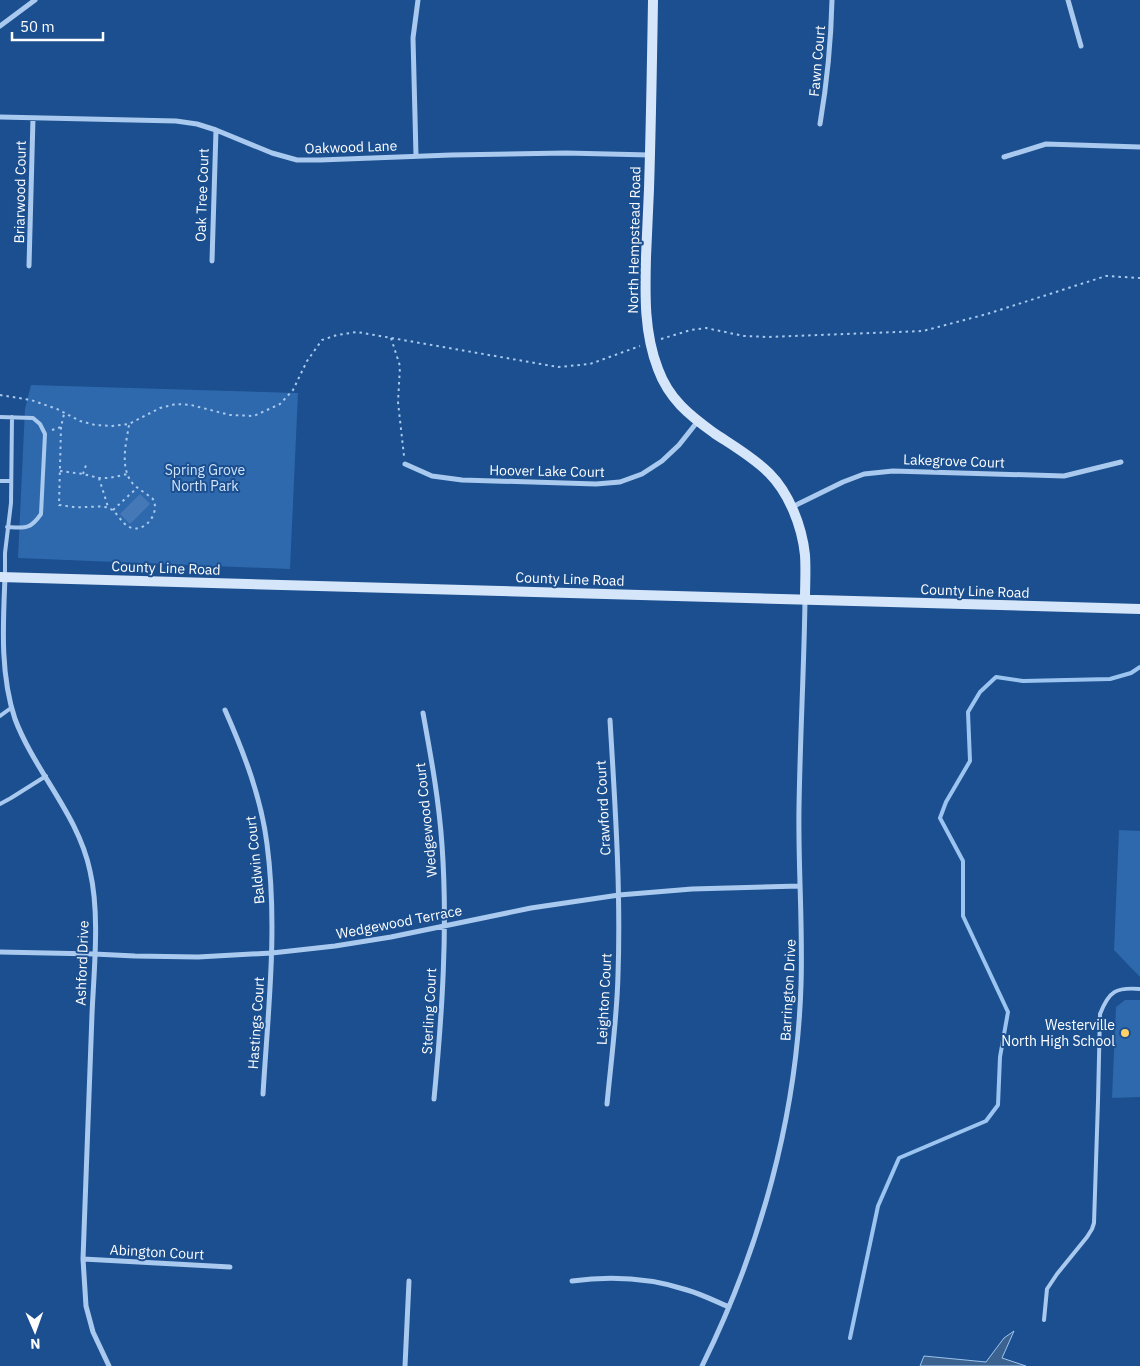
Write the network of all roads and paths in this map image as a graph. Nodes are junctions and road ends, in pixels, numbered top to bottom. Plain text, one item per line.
1 (35, 0) edge
2 (418, 0) edge
3 (653, 0) edge
4 (832, 0) edge
5 (1068, 0) edge
6 (0, 26) edge
7 (1081, 46) dead end
8 (0, 117) edge
9 (33, 118) junction
10 (820, 124) dead end
11 (216, 130) junction
12 (1140, 147) edge
13 (650, 155) junction
14 (416, 156) junction
15 (1004, 158) dead end
16 (212, 260) dead end
17 (29, 266) dead end
18 (1140, 278) edge
19 (390, 338) junction
20 (651, 342) junction
21 (0, 395) edge
22 (64, 414) junction
23 (0, 417) edge
24 (12, 417) junction
25 (698, 422) junction
26 (129, 424) junction
27 (61, 427) junction
28 (45, 434) junction
29 (1121, 462) dead end
30 (405, 464) joint
31 (86, 465) dead end
32 (60, 471) junction
33 (83, 474) junction
34 (128, 474) junction
35 (99, 478) junction
36 (0, 481) edge
37 (11, 481) junction
38 (138, 487) junction
39 (108, 507) junction
40 (792, 507) junction
41 (113, 510) junction
42 (7, 528) junction
43 (2, 577) edge
44 (805, 600) junction
45 (1140, 609) edge
46 (11, 708) junction
47 (225, 710) dead end
48 (424, 713) dead end
49 (0, 716) edge
50 (610, 720) dead end
51 (46, 776) junction
52 (0, 804) edge
53 (800, 886) junction
54 (619, 895) junction
55 (443, 925) junction
56 (0, 952) edge
57 (272, 953) junction
58 (94, 954) junction
59 (1140, 989) edge
60 (263, 1094) dead end
61 (434, 1099) dead end
62 (607, 1104) dead end
63 (84, 1259) junction
64 (230, 1267) dead end
65 (409, 1281) dead end
66 (572, 1282) dead end
67 (729, 1307) junction
68 (1044, 1320) dead end
69 (109, 1366) edge
70 (405, 1366) edge
71 (702, 1366) edge

1 - 6 street
2 - 14 street
3 - 13 main road, North Hempstead Road
4 - 10 street, Fawn Court
5 - 7 street
8 - 9 street, Oakwood Lane
9 - 11 street, Oakwood Lane
9 - 17 street, Briarwood Court
11 - 14 street, Oakwood Lane
11 - 16 street, Oak Tree Court
12 - 15 street
13 - 14 street, Oakwood Lane
13 - 20 main road, North Hempstead Road
18 - 20 path
19 - 20 path
19 - 26 path
19 - 30 path
20 - 25 main road, North Hempstead Road
21 - 22 path
22 - 26 path
22 - 27 path
23 - 24 lane
24 - 28 lane
24 - 37 lane
25 - 30 street, Hoover Lake Court
25 - 40 main road, North Hempstead Road
26 - 34 path
27 - 28 path
27 - 32 path
28 - 42 lane
29 - 40 street, Lakegrove Court
31 - 33 path
32 - 33 path
32 - 39 path
33 - 35 path
34 - 35 path
34 - 38 path
35 - 39 path
36 - 37 lane
37 - 42 lane
38 - 41 path
38 - 41 path
39 - 41 path
40 - 44 main road, North Hempstead Road
42 - 43 lane
43 - 44 main road, County Line Road
43 - 46 street, Ashford Drive
44 - 45 main road, County Line Road
44 - 53 street, Barrington Drive
46 - 49 lane
46 - 51 street, Ashford Drive
47 - 57 street, Baldwin Court
48 - 55 street, Wedgewood Court
50 - 54 street, Crawford Court
51 - 52 lane
51 - 58 street, Ashford Drive
53 - 54 street, Wedgewood Terrace
53 - 67 street, Barrington Drive
54 - 55 street, Wedgewood Terrace
54 - 62 street, Leighton Court
55 - 57 street, Wedgewood Terrace
55 - 61 street, Sterling Court
56 - 58 street, Wedgewood Terrace
57 - 58 street, Wedgewood Terrace
57 - 60 street, Hastings Court
58 - 63 street, Ashford Drive
59 - 68 lane
63 - 64 street, Abington Court
63 - 69 street, Ashford Drive
65 - 70 street
66 - 67 street
67 - 71 street, Barrington Drive

